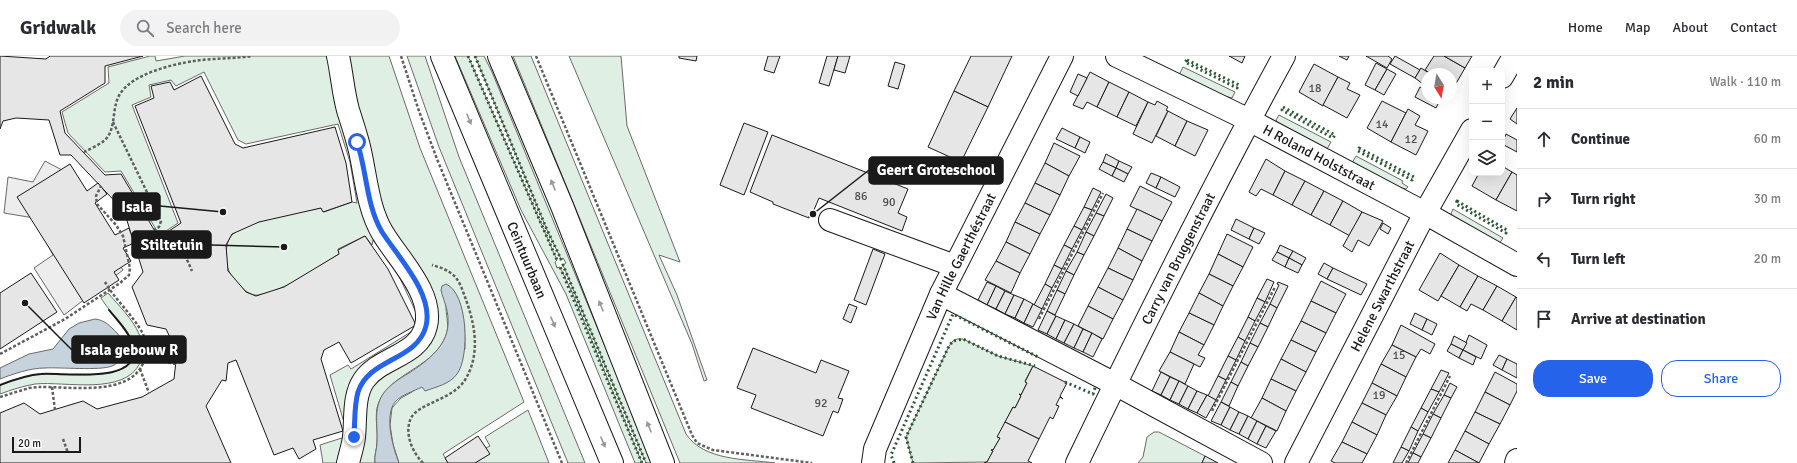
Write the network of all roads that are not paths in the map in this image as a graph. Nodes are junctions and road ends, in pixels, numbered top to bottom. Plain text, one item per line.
1 (338, 56) edge
2 (442, 56) edge
3 (499, 56) edge
4 (1062, 56) edge
5 (1117, 56) edge
6 (1284, 56) edge
7 (1514, 56) edge
8 (1505, 72) edge
9 (1249, 120) junction
10 (1469, 135) edge
11 (1425, 212) junction
12 (830, 220) dead end
13 (1517, 265) edge
14 (955, 266) junction
15 (941, 294) junction
16 (1115, 384) junction
17 (1517, 460) edge
18 (348, 463) edge
19 (612, 463) edge
20 (663, 463) edge
21 (873, 463) edge
22 (1077, 463) edge
23 (1261, 463) edge
24 (1296, 463) edge
25 (1516, 463) edge

1 - 18 street
2 -> 19 street, Ceintuurbaan
20 -> 3 street
4 - 14 street, Van Hille Gaerthéstraat
5 - 9 street, H Roland Holststraat
6 - 9 street, Carry van Bruggenstraat
7 - 8 street
9 - 11 street, H Roland Holststraat
9 - 16 street, Carry van Bruggenstraat
10 - 11 street, Helene Swarthstraat
11 - 13 street, H Roland Holststraat
11 - 24 street, Helene Swarthstraat
12 - 14 street
14 - 15 street, Van Hille Gaerthéstraat
15 - 16 street
15 - 21 street, Van Hille Gaerthéstraat
16 - 22 street, Carry van Bruggenstraat
16 - 23 street
17 - 25 street

